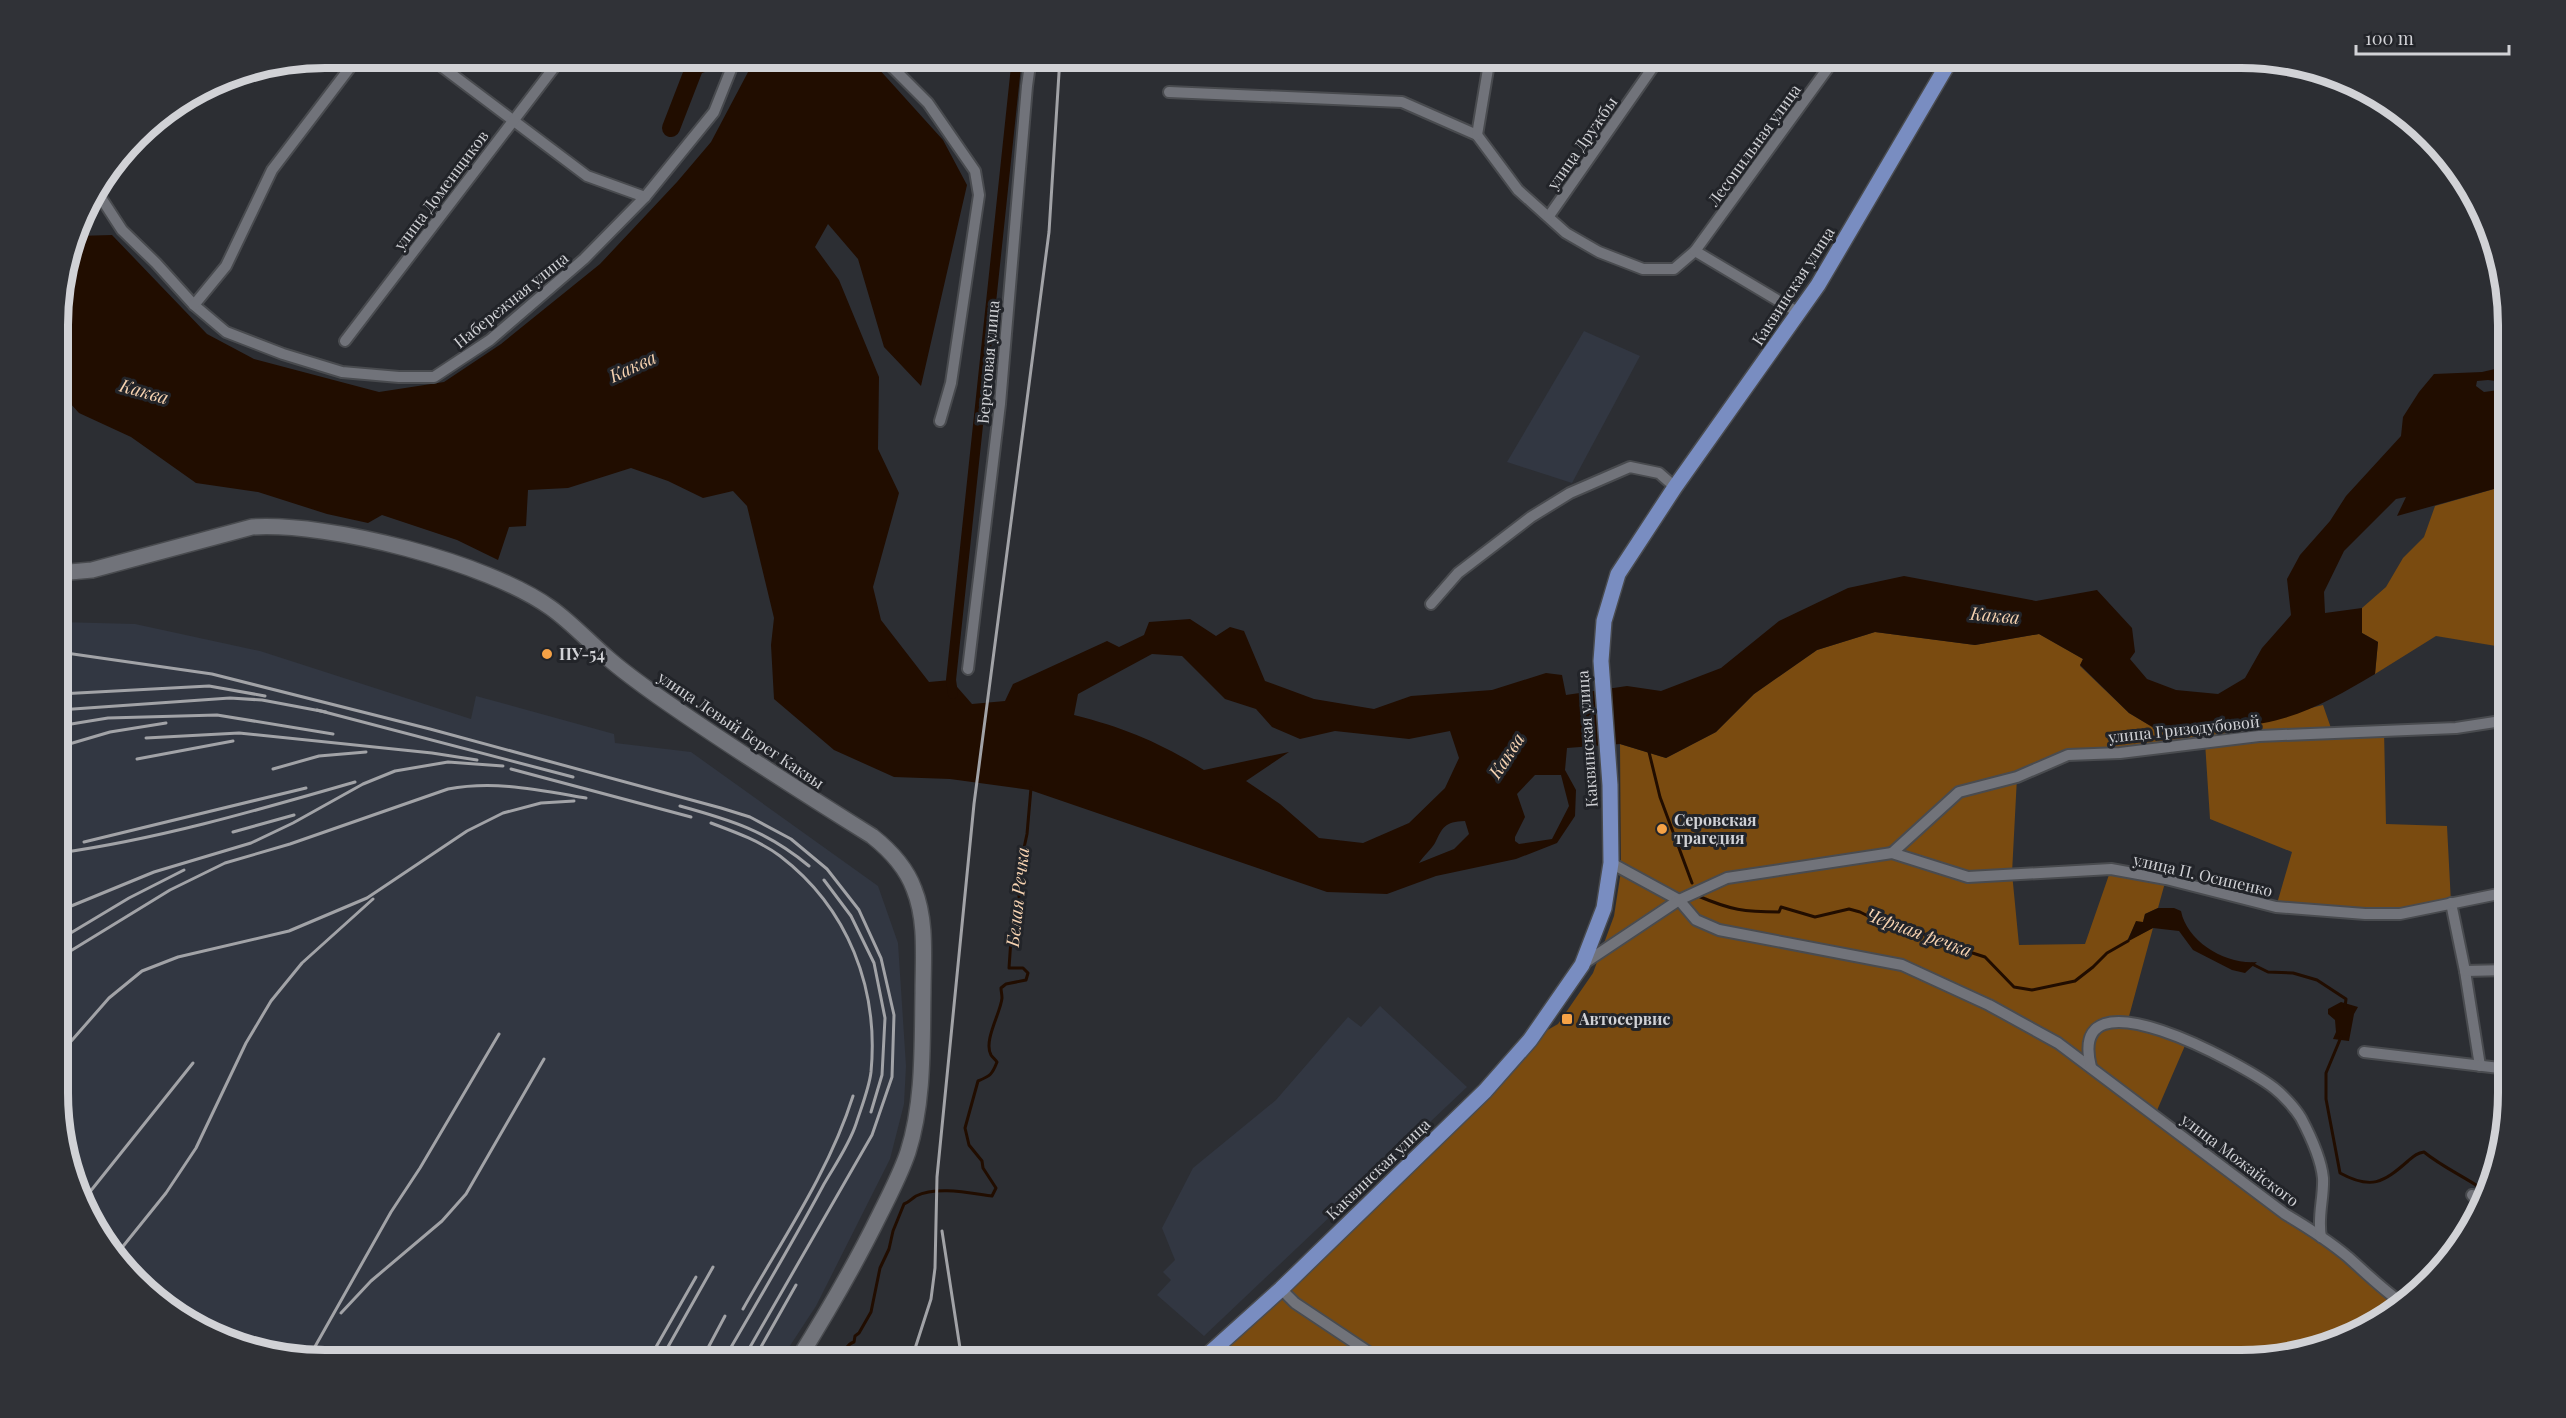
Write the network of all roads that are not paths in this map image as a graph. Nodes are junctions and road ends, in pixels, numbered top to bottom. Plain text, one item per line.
1 (350, 68) edge
2 (444, 68) edge
3 (553, 68) edge
4 (732, 68) edge
5 (893, 68) edge
6 (1029, 68) edge
7 (1488, 68) edge
8 (1652, 68) edge
9 (1828, 68) edge
10 (1945, 68) edge
11 (1169, 92) dead end
12 (513, 119) junction
13 (1477, 135) junction
14 (645, 197) junction
15 (101, 198) edge
16 (1549, 216) junction
17 (1695, 251) junction
18 (194, 305) junction
19 (1799, 313) junction
20 (345, 341) dead end
21 (940, 421) dead end
22 (1675, 487) junction
23 (68, 572) edge
24 (1431, 604) dead end
25 (968, 669) dead end
26 (2498, 722) edge
27 (1892, 852) junction
28 (1611, 863) junction
29 (2498, 894) edge
30 (1679, 900) junction
31 (2451, 903) junction
32 (1582, 965) junction
33 (2498, 970) edge
34 (2465, 971) junction
35 (2364, 1053) dead end
36 (2480, 1066) junction
37 (2091, 1067) junction
38 (2498, 1068) edge
39 (2321, 1237) junction
40 (1281, 1289) junction
41 (2396, 1299) edge
42 (804, 1350) edge
43 (1213, 1350) edge
44 (1366, 1350) edge

1 - 18 street
2 - 12 street
3 - 12 street, улица Доменщиков
4 - 14 street, Набережная улица
5 - 21 street
6 - 25 street, Береговая улица
7 - 13 street
8 - 16 street, улица Дружбы
9 - 17 street, Лесопильная улица
10 - 19 main road, Каквинская улица
11 - 13 street
12 - 14 street
12 - 20 street, улица Доменщиков
13 - 16 street, Лесопильная улица
14 - 18 street, Набережная улица
15 - 18 street, Набережная улица
16 - 17 street, Лесопильная улица
17 - 19 street
19 - 22 main road, Каквинская улица
22 - 24 street
22 - 28 main road, Каквинская улица
23 - 42 main road, улица Левый Берег Каквы
26 - 27 street, улица Гризодубовой
27 - 30 street
27 - 31 street, улица П. Осипенко
28 - 30 street, улица Можайского
28 - 32 main road, Каквинская улица
29 - 31 street, улица П. Осипенко
30 - 32 street
30 - 37 street, улица Можайского
31 - 34 street
32 - 40 main road, Каквинская улица
33 - 34 street
34 - 36 street
35 - 36 street
36 - 38 street
37 - 39 street, улица Можайского
37 - 39 street
39 - 41 street, улица Можайского
40 - 43 main road, Каквинская улица
40 - 44 street

